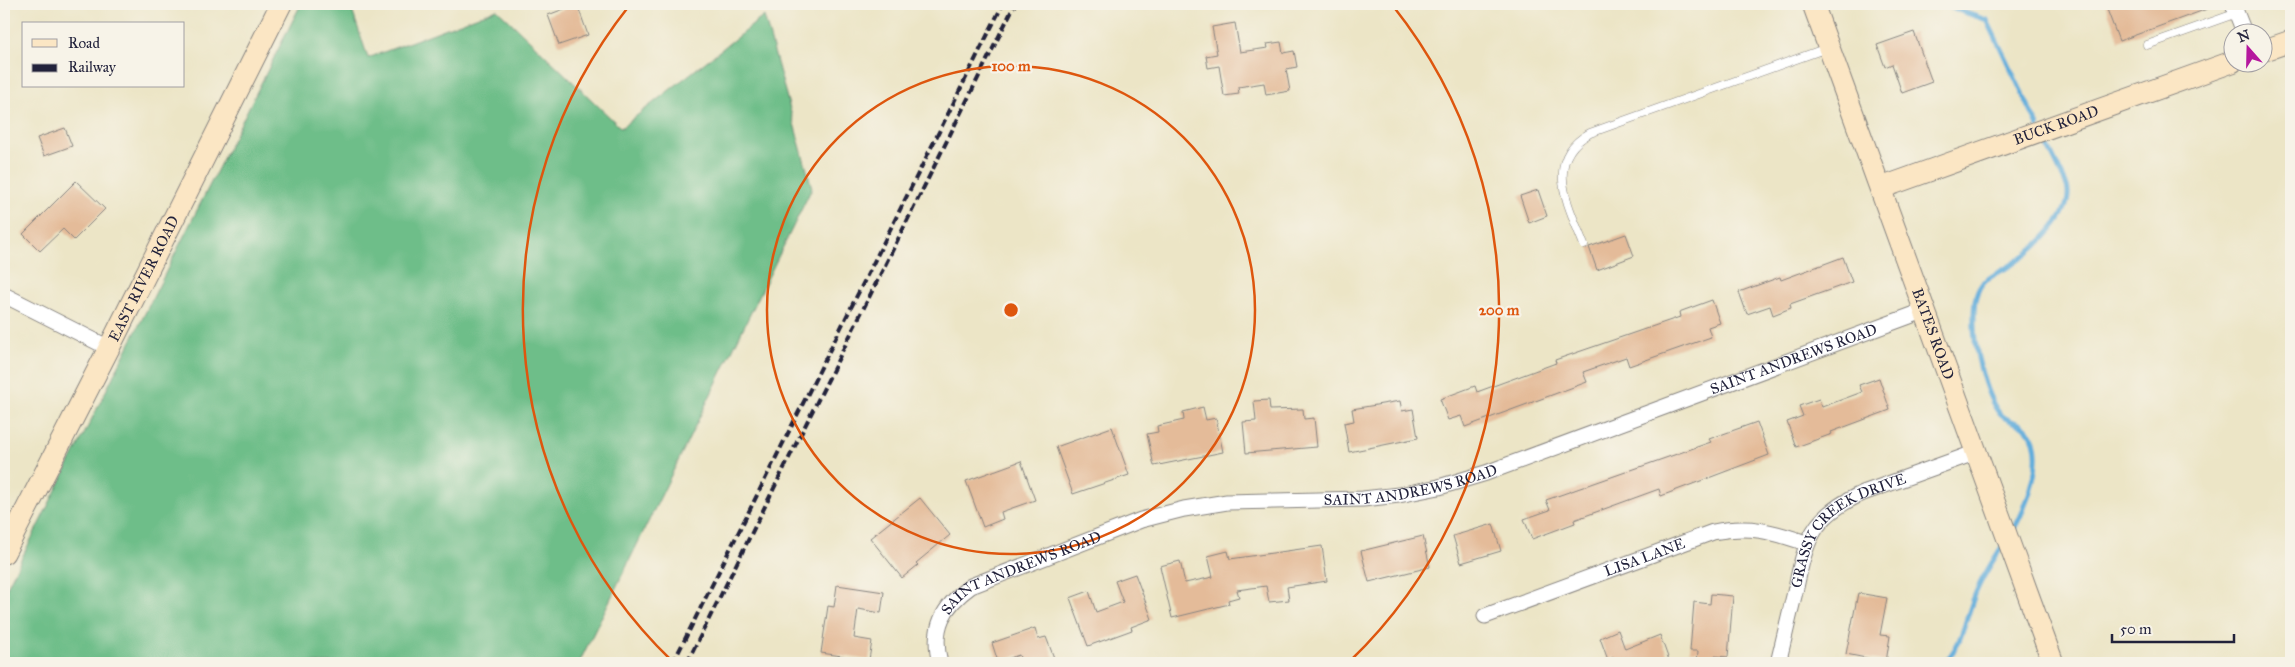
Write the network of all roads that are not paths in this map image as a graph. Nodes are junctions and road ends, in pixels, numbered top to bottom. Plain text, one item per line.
1 (281, 4) edge
2 (1813, 4) edge
3 (2235, 9) edge
4 (2240, 22) edge
5 (2291, 41) edge
6 (2146, 45) dead end
7 (1829, 47) junction
8 (2272, 48) edge
9 (2222, 66) edge
10 (1881, 188) junction
11 (1584, 245) dead end
12 (4, 296) edge
13 (1926, 310) junction
14 (110, 348) junction
15 (1977, 452) junction
16 (1806, 543) junction
17 (4, 553) edge
18 (1485, 616) dead end
19 (940, 663) edge
20 (1778, 663) edge
21 (2053, 663) edge

1 - 14 street, EAST RIVER ROAD
2 - 7 street, BATES ROAD
3 - 4 street
3 - 6 lane
5 - 8 street
7 - 10 street, BATES ROAD
7 - 11 lane
9 - 10 street, BUCK ROAD
10 - 13 street, BATES ROAD
12 - 14 street
13 - 15 street, BATES ROAD
13 - 19 street, SAINT ANDREWS ROAD
14 - 17 street, EAST RIVER ROAD
15 - 16 street, GRASSY CREEK DRIVE
15 - 21 street, BATES ROAD
16 - 18 street, LISA LANE
16 - 20 street, GRASSY CREEK DRIVE

